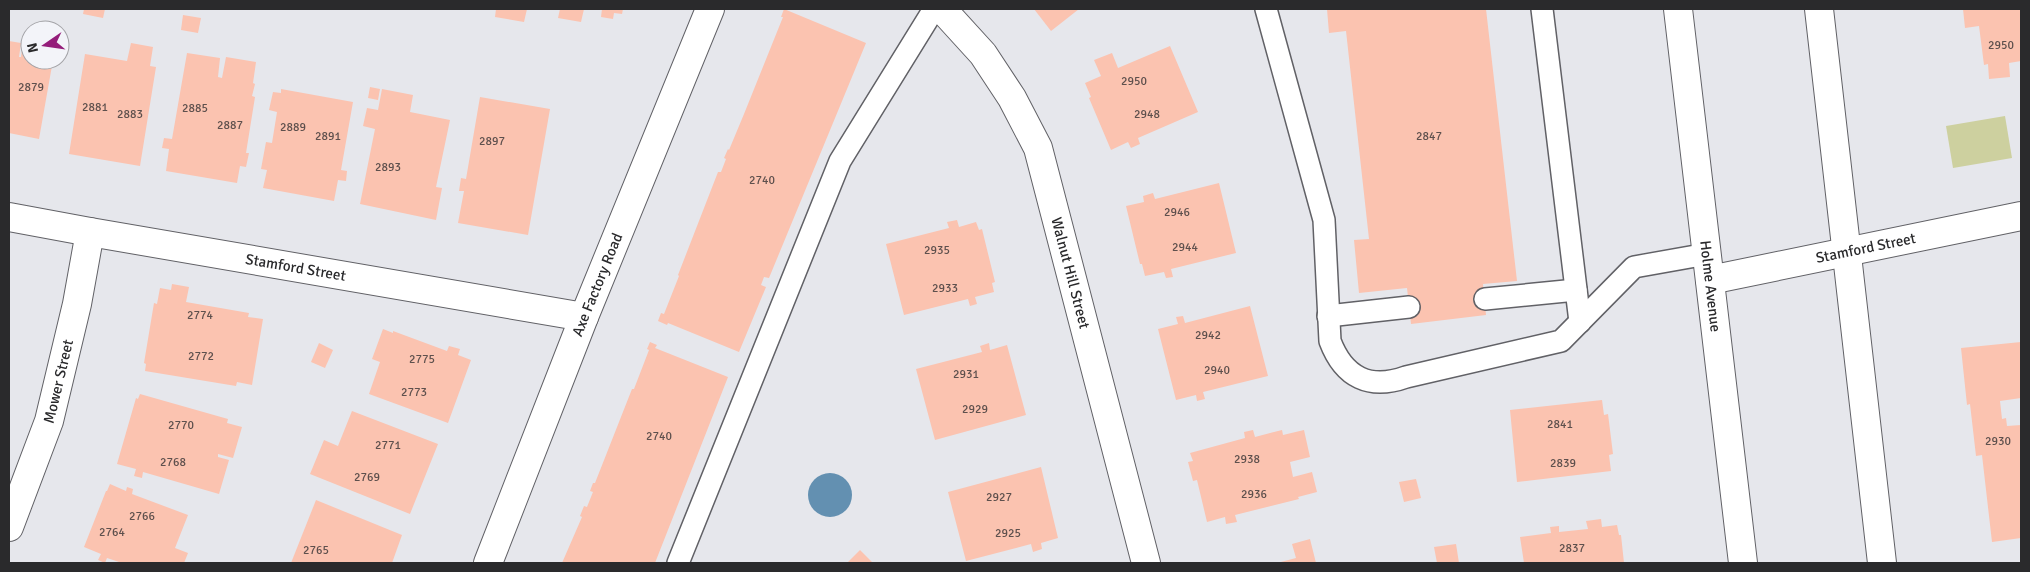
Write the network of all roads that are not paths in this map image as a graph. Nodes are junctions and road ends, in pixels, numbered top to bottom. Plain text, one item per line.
1 (710, 9) edge
2 (934, 9) edge
3 (942, 9) edge
4 (1266, 9) edge
5 (1542, 9) edge
6 (1678, 9) edge
7 (1819, 9) edge
8 (2021, 216) edge
9 (9, 217) edge
10 (90, 232) junction
11 (1847, 252) junction
12 (1708, 267) junction
13 (1576, 290) junction
14 (1485, 299) dead end
15 (1409, 307) dead end
16 (1328, 316) junction
17 (584, 317) junction
18 (1580, 322) junction
19 (9, 527) edge
20 (488, 563) edge
21 (678, 563) edge
22 (1146, 563) edge
23 (1743, 563) edge
24 (1882, 563) edge

1 - 17 street, Axe Factory Road
2 - 21 lane
3 - 22 street, Walnut Hill Street
4 - 16 lane
5 - 13 lane
6 - 12 street, Holme Avenue
7 - 11 street
8 - 11 street, Stamford Street
9 - 10 street, Stamford Street
10 - 17 street, Stamford Street
10 - 19 street, Mower Street
11 - 12 street, Stamford Street
11 - 24 street
12 - 18 lane
12 - 23 street, Holme Avenue
13 - 14 lane
13 - 18 lane
15 - 16 lane
16 - 18 lane
17 - 20 street, Axe Factory Road

